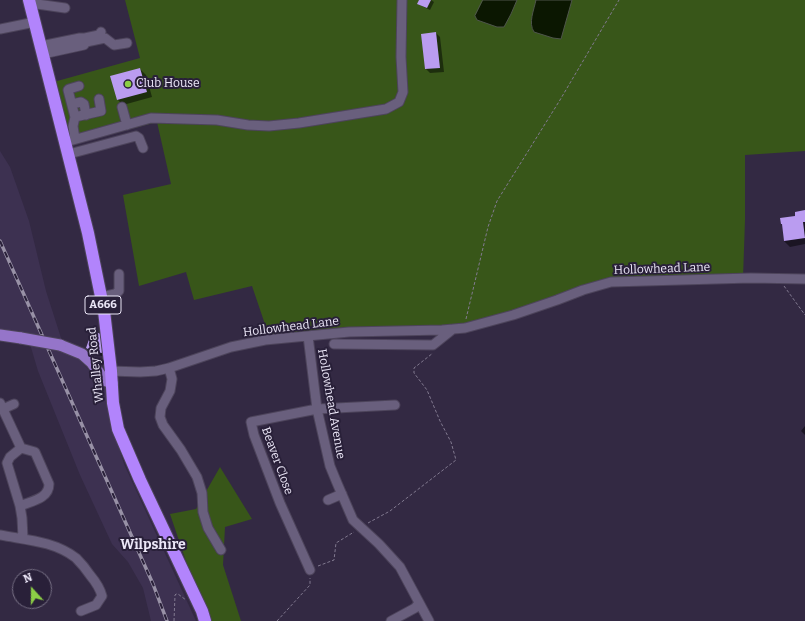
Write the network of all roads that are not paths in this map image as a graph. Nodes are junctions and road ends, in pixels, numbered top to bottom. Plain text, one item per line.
1 (402, 0) edge
2 (29, 1) edge
3 (65, 8) dead end
4 (35, 22) junction
5 (0, 29) edge
6 (101, 32) dead end
7 (126, 43) dead end
8 (42, 50) junction
9 (79, 86) dead end
10 (98, 99) dead end
11 (72, 104) junction
12 (122, 106) dead end
13 (86, 114) junction
14 (75, 117) junction
15 (127, 125) junction
16 (70, 140) junction
17 (143, 148) dead end
18 (69, 154) junction
19 (118, 274) dead end
20 (805, 279) edge
21 (101, 297) junction
22 (454, 329) junction
23 (0, 335) edge
24 (308, 336) junction
25 (334, 344) dead end
26 (169, 368) junction
27 (111, 370) junction
28 (112, 384) junction
29 (14, 404) dead end
30 (395, 405) dead end
31 (2, 406) edge
32 (317, 409) junction
33 (4, 422) edge
34 (21, 448) junction
35 (342, 494) junction
36 (328, 500) dead end
37 (20, 506) junction
38 (0, 535) edge
39 (23, 538) junction
40 (221, 550) dead end
41 (310, 570) road end
42 (102, 596) junction
43 (112, 596) dead end
44 (419, 603) junction
45 (81, 611) dead end
46 (205, 621) edge
47 (391, 621) edge
48 (429, 621) edge

1 - 15 street
2 - 3 street
2 - 4 highway, Whalley Road / A666
4 - 5 street
4 - 8 highway, Whalley Road / A666
6 - 8 street
7 - 8 street
8 - 16 highway, Whalley Road / A666
9 - 11 street
10 - 13 street
11 - 13 street
11 - 14 street
12 - 15 street
13 - 14 street
14 - 16 street
15 - 16 street
16 - 18 highway, Whalley Road / A666
17 - 18 street
18 - 21 highway, Whalley Road / A666
19 - 21 street
20 - 22 street, Hollowhead Lane
21 - 27 highway, Whalley Road / A666
22 - 24 street, Hollowhead Lane
22 - 25 street, Hollowhead Lane
23 - 28 main road, bridge
24 - 26 street, Hollowhead Lane
24 - 32 street, Hollowhead Avenue
26 - 27 street, Hollowhead Lane
26 - 40 street
27 - 28 highway, Whalley Road / A666
28 - 46 highway, Whalley Road / A666
29 - 31 street
30 - 32 street
31 - 33 street
32 - 35 street, Hollowhead Avenue
32 - 41 street, Beaver Close
33 - 34 street
34 - 37 street
34 - 37 street
35 - 36 street
35 - 44 street, Hollowhead Avenue
37 - 39 street
38 - 39 street
39 - 42 street
42 - 43 street
42 - 45 street
44 - 47 street
44 - 48 street, Hollowhead Avenue

